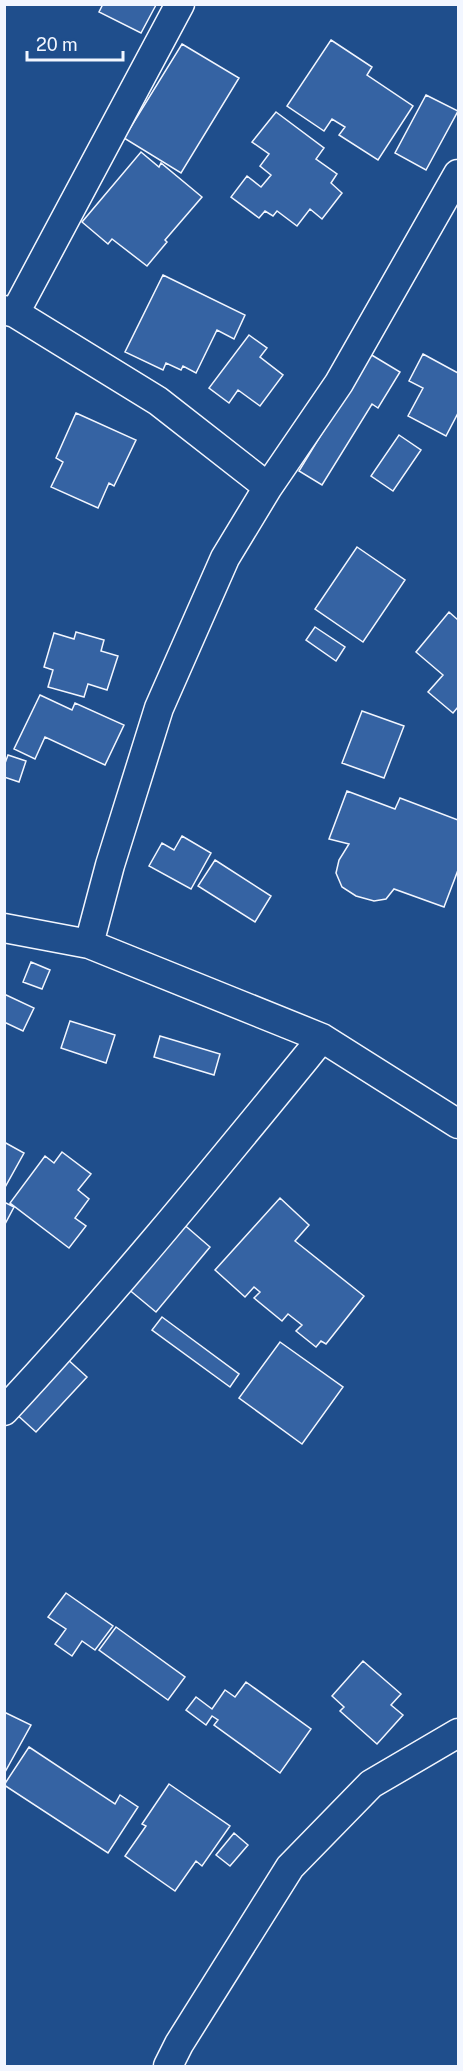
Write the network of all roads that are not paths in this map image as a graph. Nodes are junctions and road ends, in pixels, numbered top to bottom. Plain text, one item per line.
1 (180, 4) edge
2 (459, 174) edge
3 (10, 311) edge
4 (268, 487) junction
5 (4, 928) edge
6 (88, 944) junction
7 (322, 1038) junction
8 (459, 1124) edge
9 (4, 1411) edge
10 (459, 1733) edge
11 (168, 2067) edge

1 - 3 street
2 - 4 street
3 - 4 street
4 - 6 street
5 - 6 street
6 - 7 street
7 - 8 street
7 - 9 street
10 - 11 street

